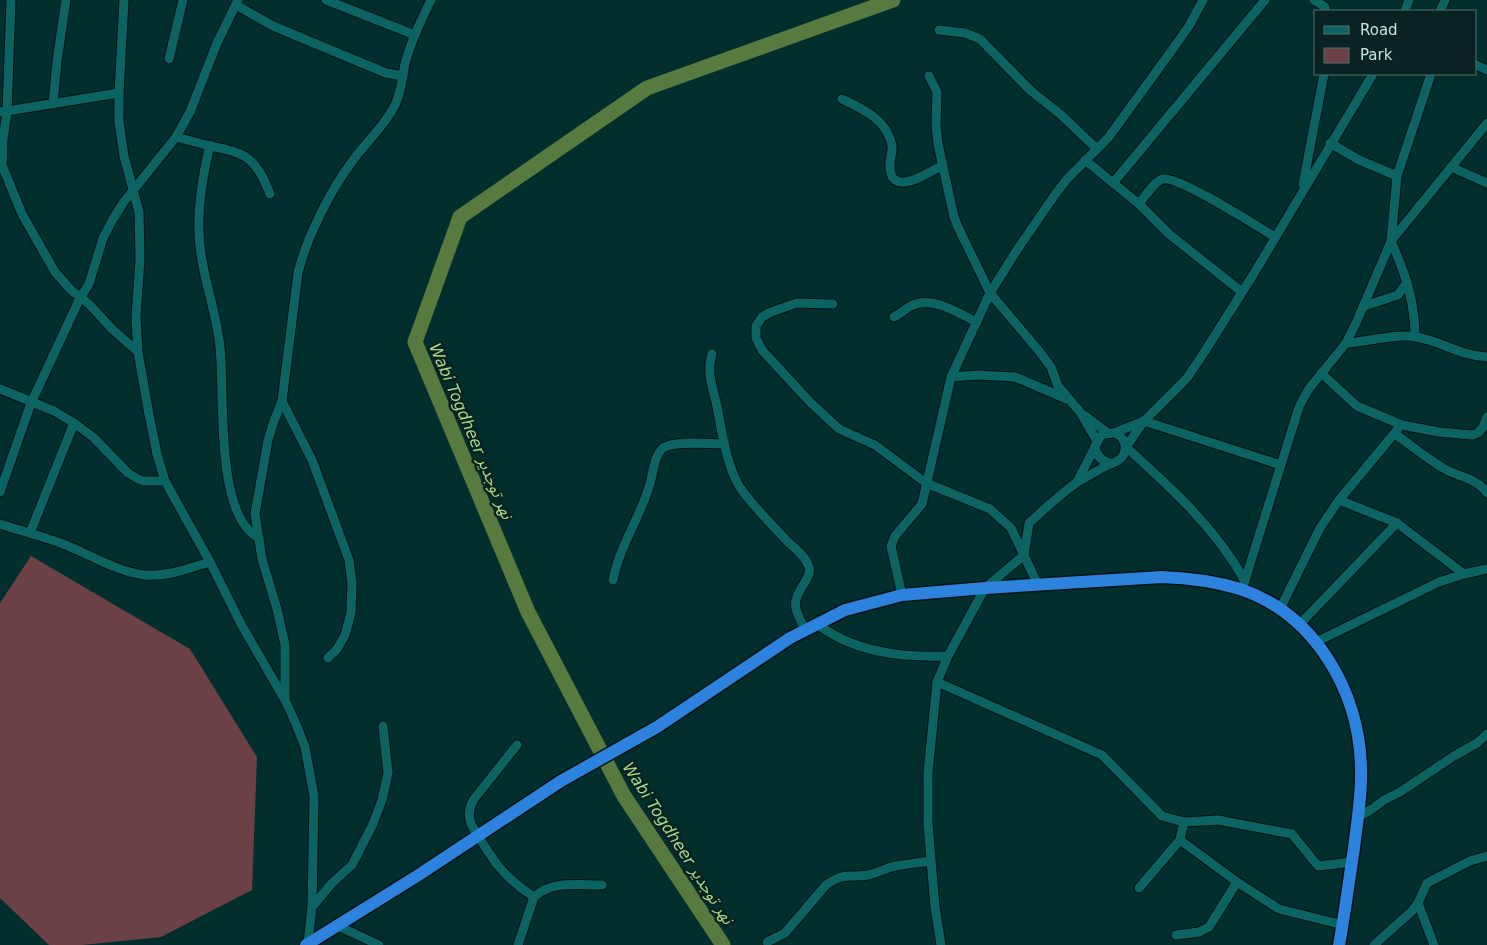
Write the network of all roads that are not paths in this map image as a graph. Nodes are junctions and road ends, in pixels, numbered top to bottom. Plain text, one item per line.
1 (11, 0) edge
2 (66, 0) edge
3 (124, 0) edge
4 (184, 0) edge
5 (326, 0) edge
6 (431, 0) edge
7 (1203, 0) edge
8 (1265, 0) edge
9 (237, 2) edge
10 (939, 30) dead end
11 (415, 35) junction
12 (169, 59) dead end
13 (1324, 75) edge
14 (1371, 75) edge
15 (1431, 75) edge
16 (403, 76) junction
17 (929, 76) dead end
18 (119, 93) junction
19 (842, 99) dead end
20 (54, 104) junction
21 (4, 112) edge
22 (1487, 123) edge
23 (176, 136) junction
24 (1330, 143) junction
25 (210, 146) junction
26 (1097, 149) junction
27 (1085, 160) junction
28 (1, 164) edge
29 (943, 165) junction
30 (1451, 167) junction
31 (1398, 176) junction
32 (1113, 183) junction
33 (1487, 183) edge
34 (134, 190) junction
35 (1302, 190) junction
36 (270, 194) dead end
37 (1139, 204) junction
38 (1275, 237) junction
39 (1391, 241) junction
40 (1407, 282) junction
41 (1242, 292) junction
42 (990, 294) junction
43 (80, 298) junction
44 (833, 304) dead end
45 (1364, 306) junction
46 (894, 317) dead end
47 (977, 322) junction
48 (1415, 336) junction
49 (1346, 343) junction
50 (138, 352) junction
51 (712, 354) dead end
52 (1487, 357) edge
53 (1321, 373) junction
54 (952, 377) junction
55 (0, 389) edge
56 (1069, 400) junction
57 (282, 401) junction
58 (31, 403) junction
59 (1080, 412) junction
60 (1487, 417) edge
61 (1144, 421) junction
62 (74, 422) junction
63 (1402, 425) junction
64 (1111, 433) junction
65 (1394, 434) junction
66 (1096, 443) junction
67 (724, 444) junction
68 (1126, 447) junction
69 (1110, 463) junction
70 (1281, 465) junction
71 (165, 481) junction
72 (926, 483) junction
73 (1077, 483) junction
74 (0, 492) edge
75 (1487, 493) edge
76 (1339, 500) junction
77 (1397, 523) junction
78 (0, 524) edge
79 (30, 533) junction
80 (259, 538) junction
81 (1024, 556) junction
82 (210, 562) junction
83 (1487, 569) edge
84 (1464, 574) junction
85 (613, 580) dead end
86 (1038, 585) junction
87 (1243, 585) junction
88 (985, 588) junction
89 (902, 595) junction
90 (1280, 609) junction
91 (1299, 625) junction
92 (811, 627) junction
93 (1316, 642) junction
94 (948, 656) junction
95 (328, 658) dead end
96 (937, 682) junction
97 (285, 700) junction
98 (383, 726) dead end
99 (1487, 734) edge
100 (517, 745) dead end
101 (1358, 817) junction
102 (1184, 822) junction
103 (478, 836) junction
104 (1180, 840) junction
105 (1487, 856) edge
106 (931, 861) junction
107 (1352, 862) junction
108 (1238, 882) junction
109 (602, 885) dead end
110 (1139, 888) dead end
111 (534, 897) junction
112 (1418, 903) junction
113 (312, 907) junction
114 (336, 925) junction
115 (1343, 925) junction
116 (1176, 934) dead end
117 (767, 942) dead end
118 (307, 944) edge
119 (379, 945) edge
120 (518, 945) edge
121 (941, 945) edge
122 (1339, 945) edge
123 (1374, 945) edge
124 (1434, 945) edge

1 - 21 street
2 - 20 street
3 - 18 street
4 - 12 street
5 - 11 street
6 - 11 street
7 - 26 street
8 - 32 street
9 - 16 street
9 - 23 street
10 - 26 street
11 - 16 street
13 - 35 street
14 - 24 street
15 - 31 street
16 - 57 street
17 - 29 street
18 - 20 street
18 - 34 street
19 - 29 street
20 - 21 street
21 - 28 street
22 - 30 street
23 - 25 street
23 - 34 street
24 - 31 street
24 - 35 street
25 - 36 street
25 - 80 street
26 - 27 street
27 - 32 street
27 - 42 street
28 - 43 street
29 - 42 street
30 - 33 street
30 - 39 street
31 - 39 street
32 - 37 street
34 - 43 street
34 - 50 street
35 - 38 street
37 - 38 street
37 - 41 street
38 - 41 street
39 - 40 street
39 - 45 street
40 - 45 street
40 - 48 street
41 - 61 street
42 - 47 street
42 - 56 street
43 - 50 street
43 - 58 street
44 - 72 street
45 - 49 street
46 - 47 street
47 - 54 street
48 - 49 street
48 - 52 street
49 - 53 street
50 - 71 street
51 - 67 street
53 - 63 street
53 - 70 street
54 - 56 street
54 - 72 street
55 - 58 street
56 - 59 street
57 - 80 street
57 - 95 street
58 - 62 street
58 - 74 street
59 - 64 street
59 - 66 street
60 - 63 street
61 - 64 street
61 - 68 street
61 - 70 street
62 - 71 street
62 - 79 street
63 - 65 street
64 - 66 street
64 - 68 street
65 - 75 street
65 - 76 street
66 - 69 street
66 - 73 street
67 - 85 street
67 - 92 street
68 - 69 street
68 - 87 street
69 - 73 street
70 - 87 street
71 - 82 street
72 - 81 street
72 - 89 street
73 - 81 street
76 - 77 street
76 - 90 street
77 - 84 street
77 - 91 street
78 - 79 street
79 - 82 street
80 - 97 street
81 - 86 street
81 - 88 street
82 - 97 street
83 - 84 street
84 - 93 street
86 - 87 highway
86 - 88 highway
87 - 90 highway
88 - 89 highway
88 - 94 street
89 - 92 highway
90 - 91 highway
91 - 93 highway
92 - 94 street
92 - 103 highway
93 - 101 highway
94 - 96 street
96 - 102 street
96 - 106 street
97 - 113 street
98 - 113 street
99 - 101 street
100 - 103 street
101 - 107 highway
102 - 104 street
102 - 107 street
103 - 111 street
103 - 114 highway
104 - 108 street
104 - 110 street
105 - 112 street
106 - 117 street
106 - 121 street
107 - 115 highway
108 - 115 street
108 - 116 street
109 - 111 street
111 - 120 street
112 - 123 street
112 - 124 street
113 - 118 street
114 - 118 highway
114 - 119 street
115 - 122 highway

